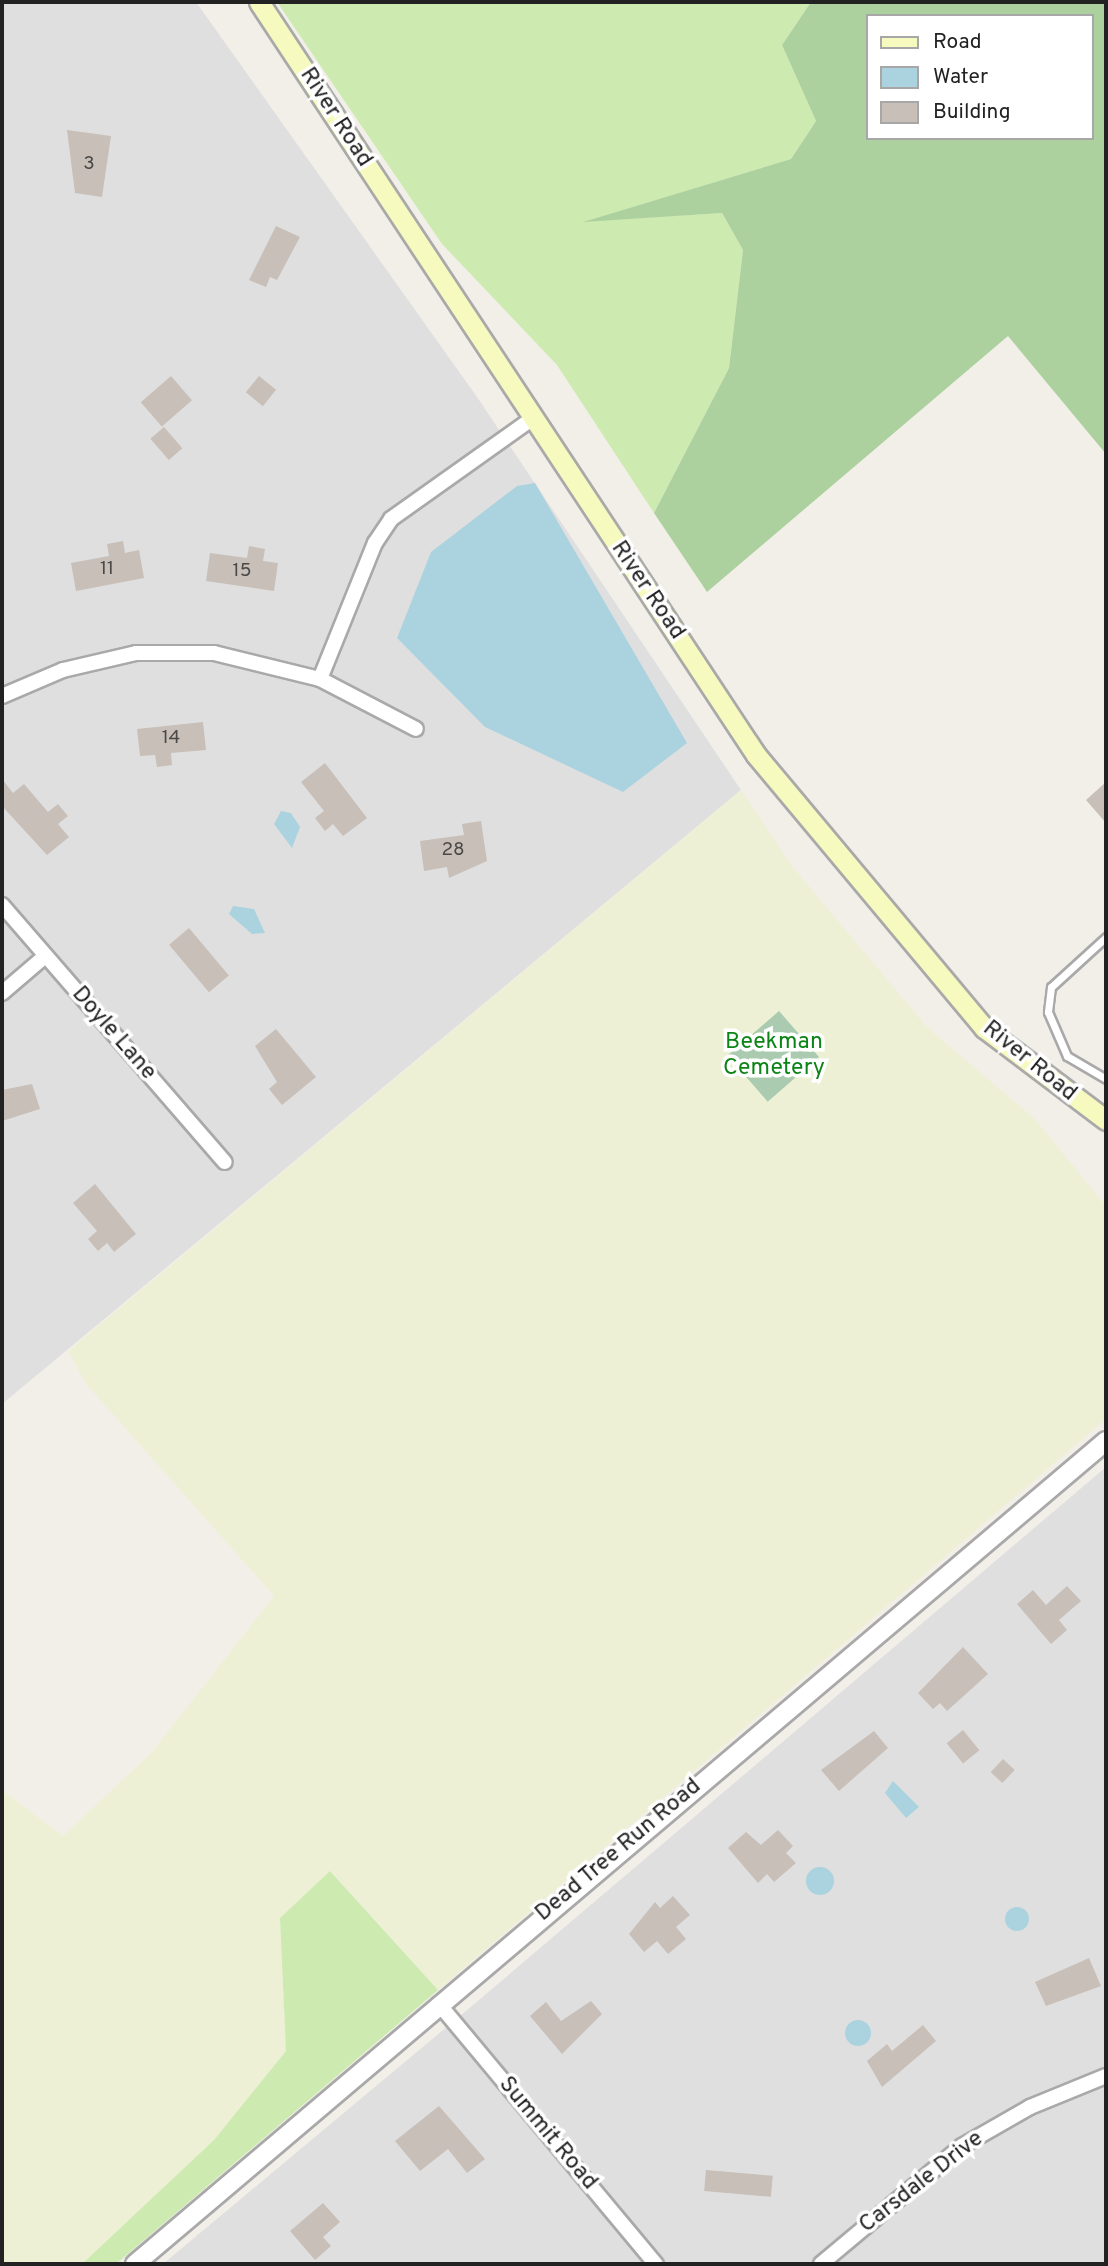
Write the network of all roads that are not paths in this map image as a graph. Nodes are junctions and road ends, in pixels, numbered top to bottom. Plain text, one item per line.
1 (259, 2) edge
2 (533, 418) junction
3 (320, 679) junction
4 (2, 696) edge
5 (416, 729) dead end
6 (2, 905) edge
7 (1106, 937) edge
8 (44, 957) junction
9 (2, 993) edge
10 (1106, 1079) edge
11 (1106, 1119) edge
12 (225, 1162) dead end
13 (1106, 1441) edge
14 (439, 2004) junction
15 (1106, 2076) edge
16 (135, 2264) edge
17 (656, 2264) edge
18 (821, 2264) edge

1 - 2 main road, River Road
2 - 3 street
2 - 11 main road, River Road
3 - 4 street
3 - 5 street
6 - 8 street, Doyle Lane
7 - 10 lane
8 - 9 street
8 - 12 street, Doyle Lane
13 - 14 street, Dead Tree Run Road
14 - 16 street, Dead Tree Run Road
14 - 17 street, Summit Road
15 - 18 street, Carsdale Drive

